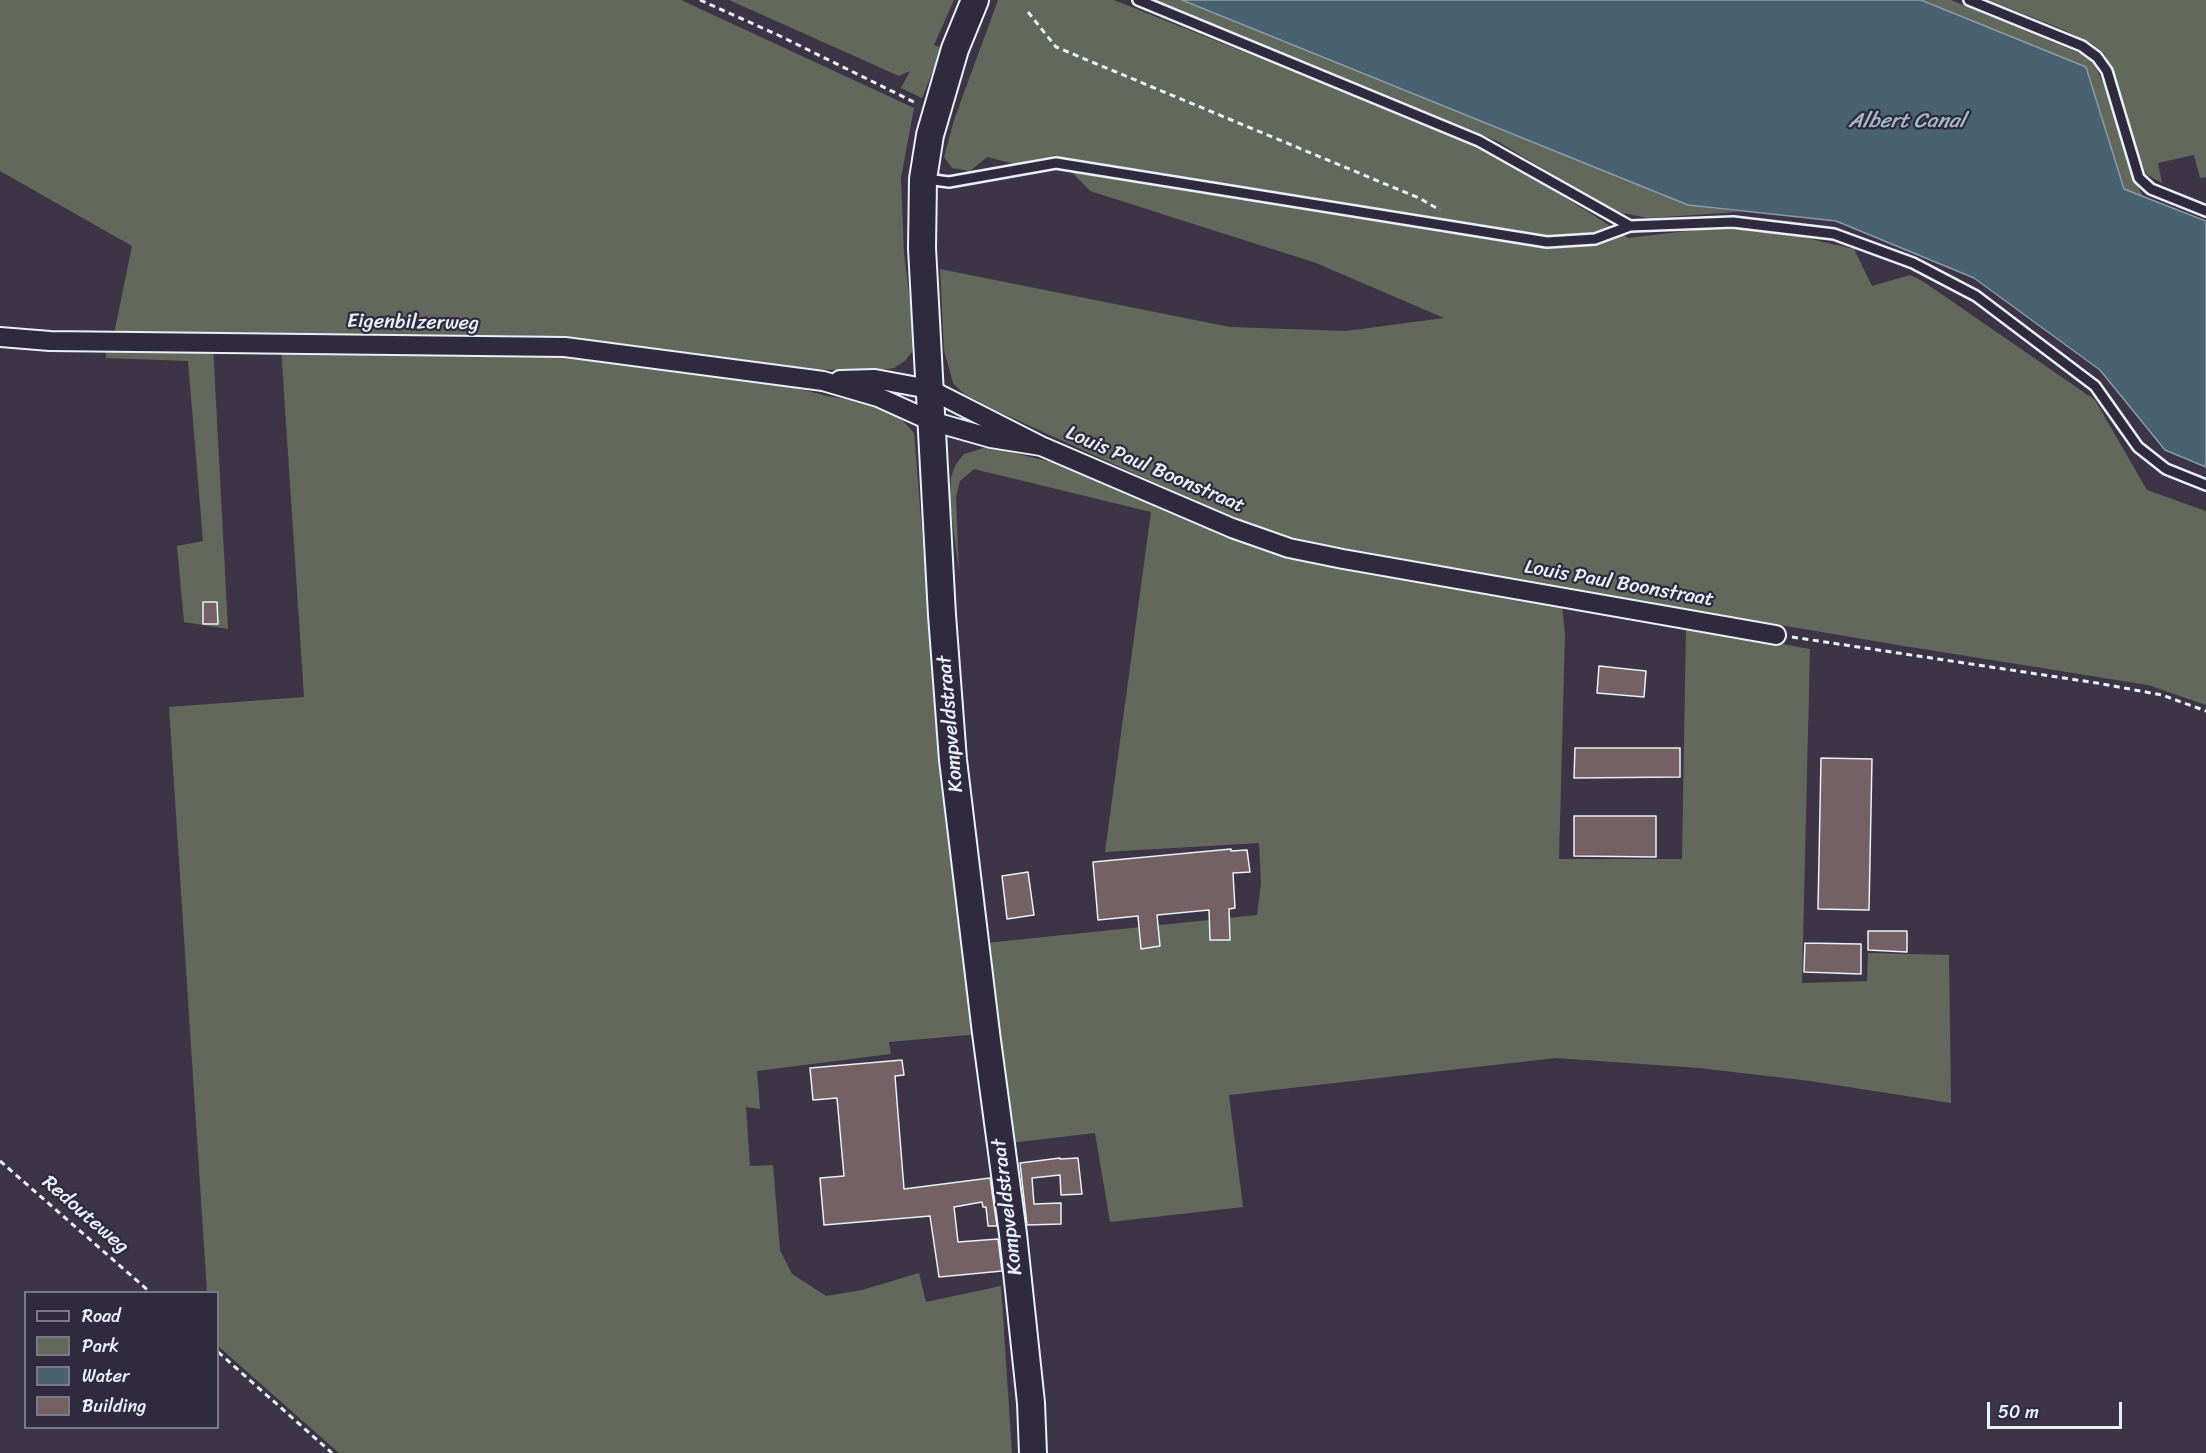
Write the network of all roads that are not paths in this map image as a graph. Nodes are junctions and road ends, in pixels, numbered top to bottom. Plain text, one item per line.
1 (975, 0) edge
2 (1138, 0) edge
3 (1969, 0) edge
4 (923, 179) junction
5 (2206, 211) edge
6 (1630, 226) junction
7 (0, 337) edge
8 (823, 381) junction
9 (929, 388) junction
10 (931, 422) junction
11 (1041, 446) junction
12 (2206, 485) edge
13 (1776, 634) road end
14 (1033, 1453) edge

1 - 4 street, Kompveldstraat
2 - 6 lane
3 - 5 lane
4 - 6 lane
4 - 9 street, Kompveldstraat
6 - 12 lane
7 - 8 street, Eigenbilzerweg
8 - 9 street, Eigenbilzerweg
8 - 10 street, Eigenbilzerweg
9 - 10 street, Kompveldstraat
9 - 11 street, Louis Paul Boonstraat
10 - 11 street, Louis Paul Boonstraat
10 - 14 street, Kompveldstraat
11 - 13 street, Louis Paul Boonstraat

